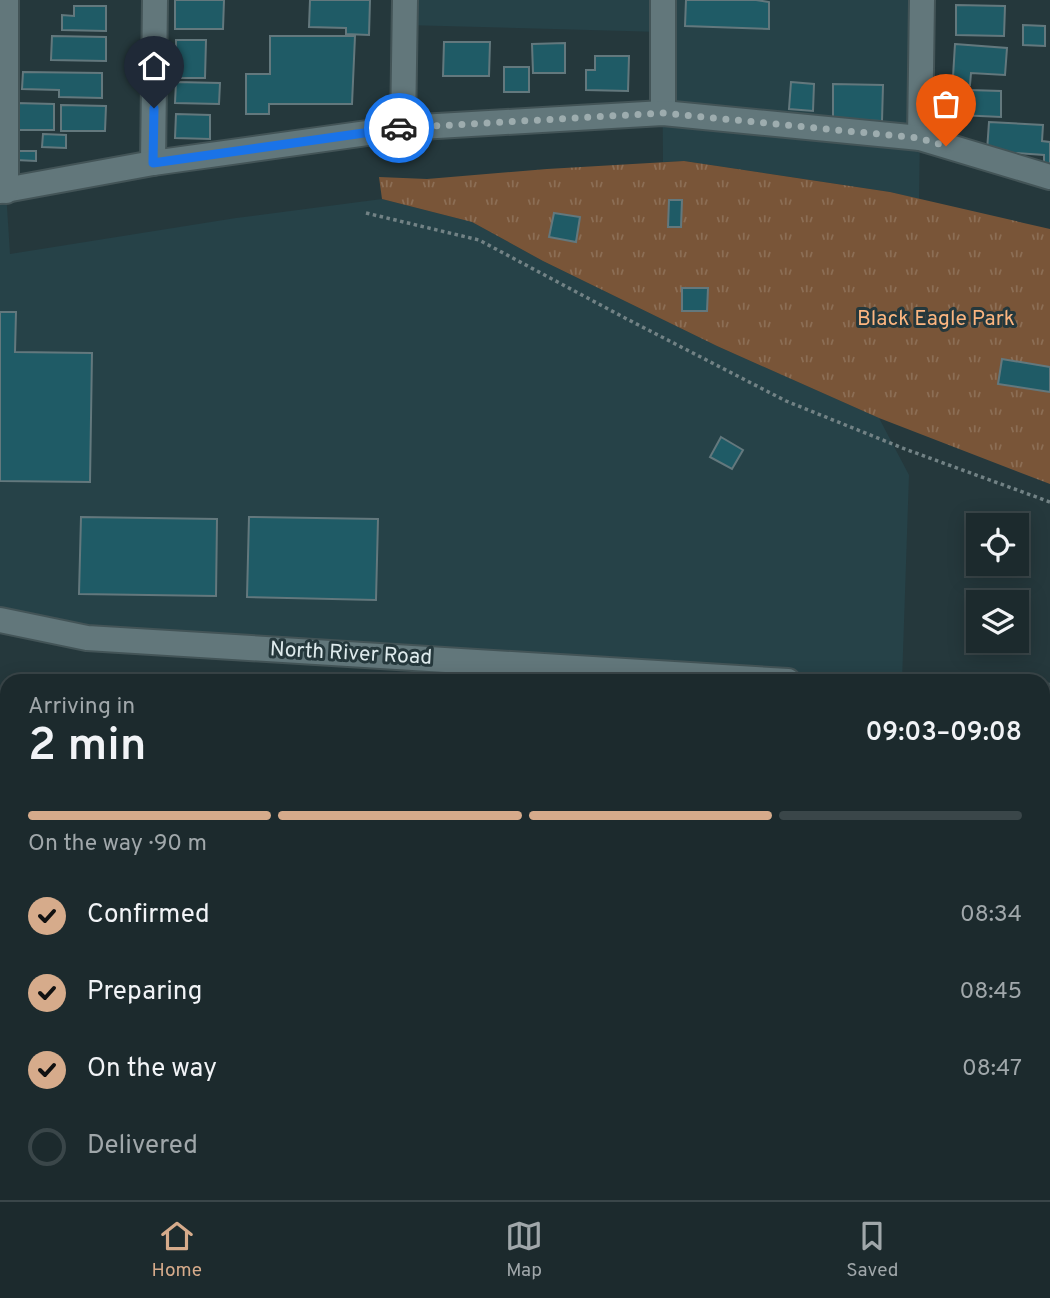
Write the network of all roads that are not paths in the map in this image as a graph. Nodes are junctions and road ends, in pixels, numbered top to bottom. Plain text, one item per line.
1 (6, 0) edge
2 (155, 0) edge
3 (405, 0) edge
4 (663, 0) edge
5 (922, 0) edge
6 (663, 113) junction
7 (403, 128) junction
8 (919, 138) junction
9 (153, 163) junction
10 (1050, 177) edge
11 (3, 191) edge
12 (0, 620) edge
13 (674, 674) edge

1 - 11 street
2 - 9 street
3 - 7 street
4 - 6 street
5 - 8 street
6 - 7 street
6 - 8 street
7 - 9 street
8 - 10 street
9 - 11 street
12 - 13 street, North River Road

